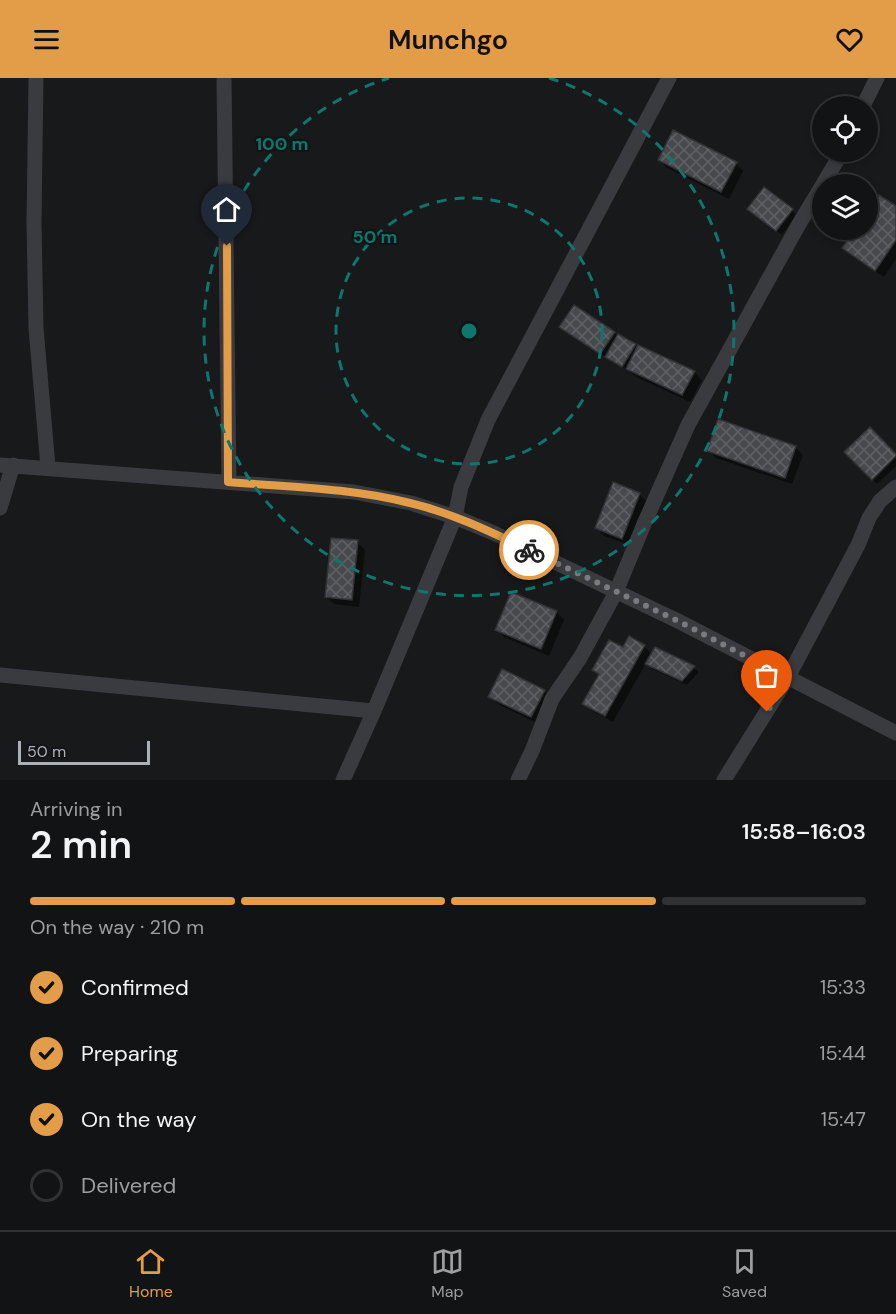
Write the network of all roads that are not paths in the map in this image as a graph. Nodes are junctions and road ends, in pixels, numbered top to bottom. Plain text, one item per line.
1 (36, 78) edge
2 (224, 78) edge
3 (669, 78) edge
4 (876, 78) edge
5 (868, 96) edge
6 (812, 203) edge
7 (6, 465) edge
8 (48, 467) junction
9 (228, 482) junction
10 (896, 486) edge
11 (0, 507) edge
12 (455, 517) junction
13 (616, 591) junction
14 (0, 675) edge
15 (788, 678) junction
16 (374, 711) junction
17 (896, 733) edge
18 (343, 780) edge
19 (518, 780) edge
20 (724, 780) edge

1 - 8 street
2 - 9 street
3 - 12 street
4 - 5 street
6 - 13 street
7 - 8 street
7 - 11 street
8 - 9 street
9 - 12 street
10 - 15 street
12 - 13 street
12 - 16 street
13 - 15 street
13 - 19 street
14 - 16 street
15 - 17 street
15 - 20 street
16 - 18 street

